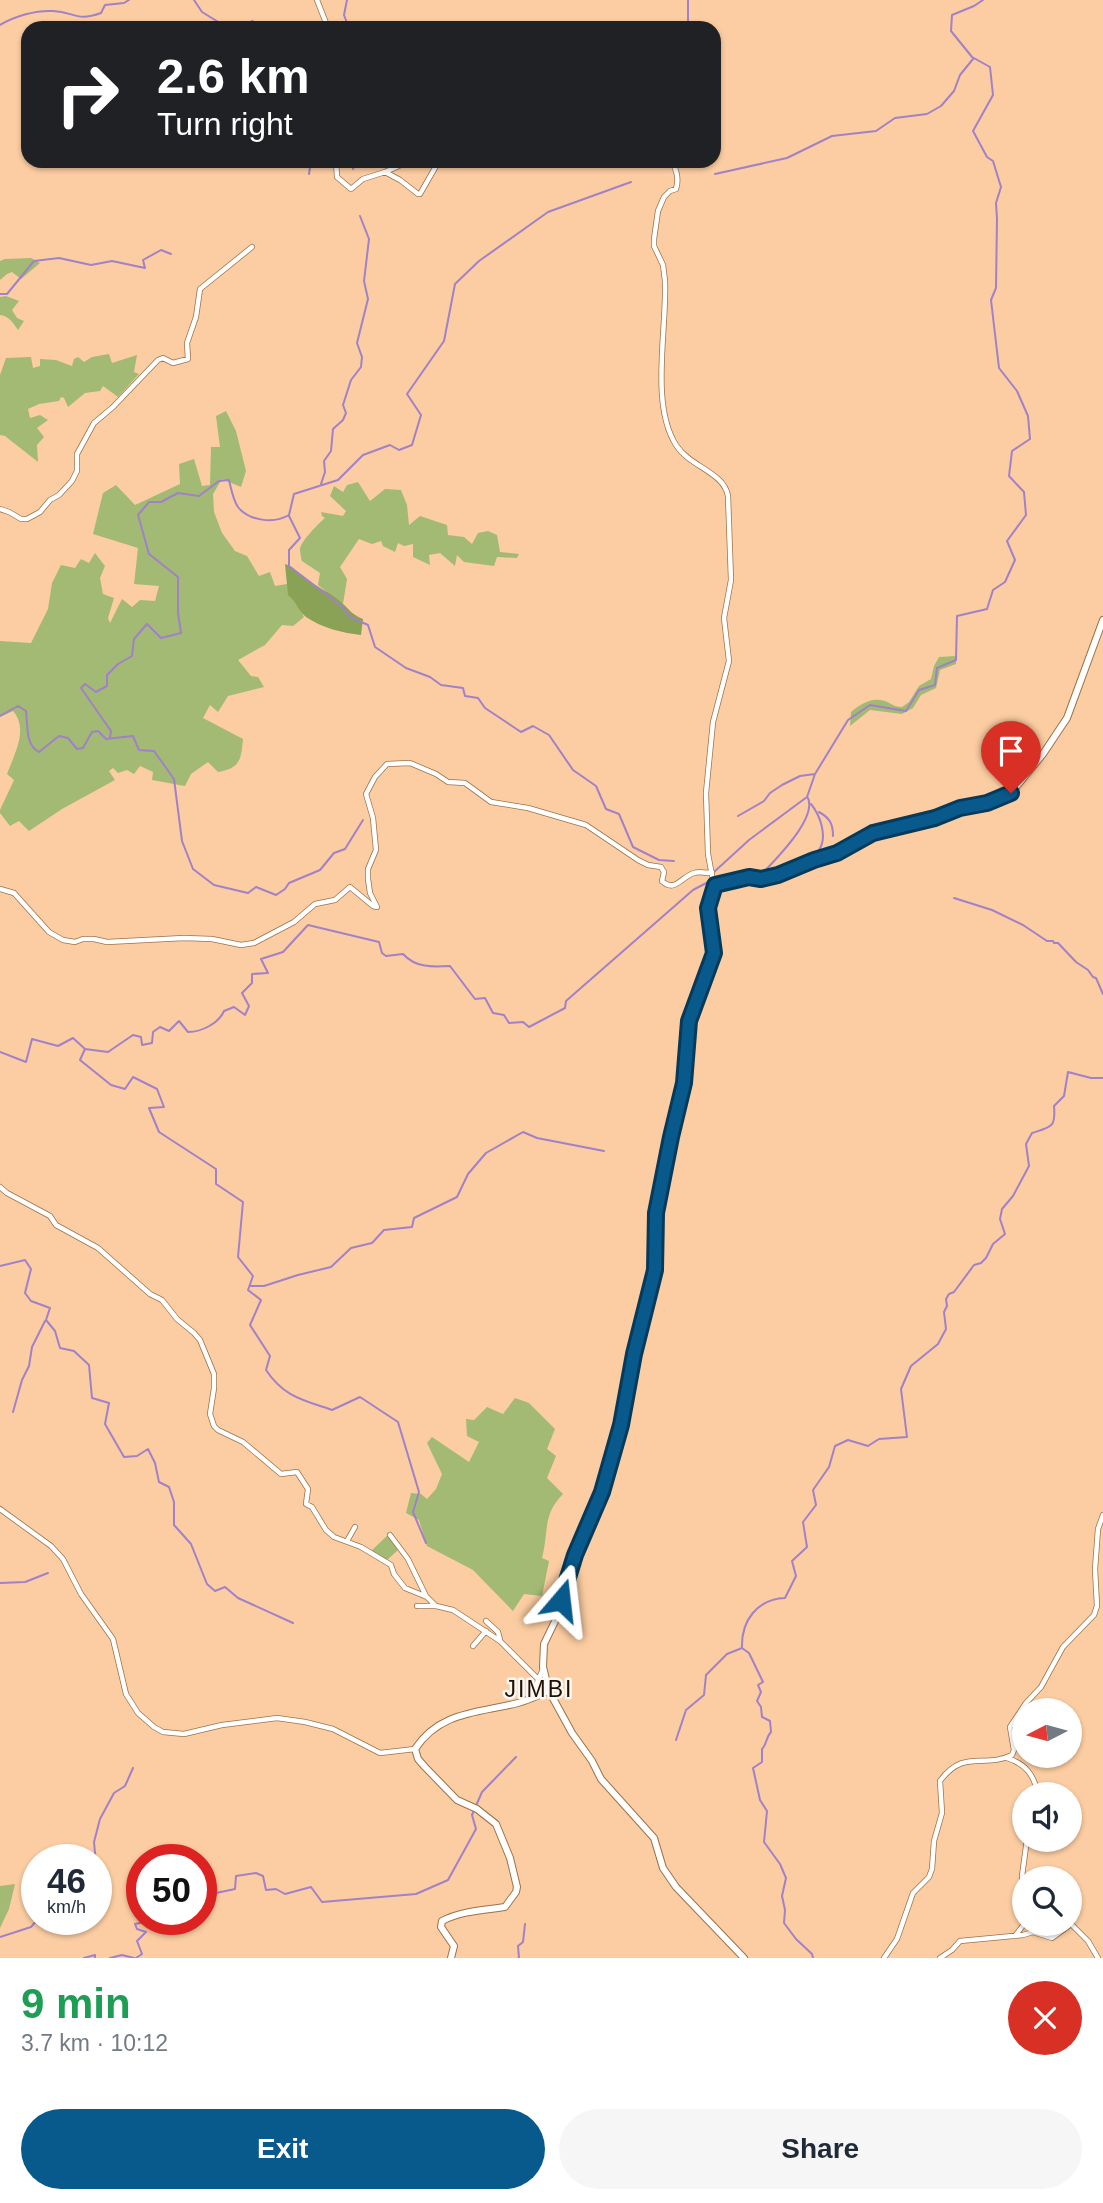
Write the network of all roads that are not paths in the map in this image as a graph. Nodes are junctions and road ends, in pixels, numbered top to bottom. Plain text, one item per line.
1 (317, 0) edge
2 (325, 21) edge
3 (336, 168) edge
4 (394, 168) edge
5 (435, 168) edge
6 (675, 168) edge
7 (385, 172) junction
8 (252, 247) dead end
9 (0, 509) edge
10 (1103, 620) edge
11 (712, 872) junction
12 (714, 887) junction
13 (0, 889) edge
14 (0, 1187) edge
15 (0, 1509) edge
16 (1103, 1516) edge
17 (355, 1527) dead end
18 (390, 1535) dead end
19 (347, 1541) junction
20 (426, 1597) junction
21 (417, 1606) dead end
22 (436, 1606) junction
23 (486, 1621) dead end
24 (486, 1631) junction
25 (500, 1640) junction
26 (473, 1646) dead end
27 (543, 1667) junction
28 (540, 1680) junction
29 (550, 1691) junction
30 (531, 1697) junction
31 (415, 1749) junction
32 (1007, 1758) junction
33 (1035, 1782) edge
34 (1082, 1935) edge
35 (1015, 1936) edge
36 (451, 1958) edge
37 (744, 1958) edge
38 (884, 1958) edge
39 (940, 1958) edge
40 (1098, 1958) edge

1 - 2 street
3 - 7 street
4 - 7 street
5 - 7 street
6 - 11 street
8 - 9 street
10 - 12 main road
11 - 12 street
11 - 13 street
12 - 27 main road
14 - 19 street
15 - 31 street
16 - 32 street
17 - 19 street
18 - 20 street
19 - 20 street
20 - 22 street
21 - 22 street
22 - 24 street
23 - 25 street
24 - 25 street
24 - 26 street
25 - 28 street
27 - 28 street
27 - 29 main road
28 - 29 street
28 - 30 street
29 - 30 main road
29 - 37 main road
30 - 31 main road
31 - 36 main road
32 - 33 street
32 - 38 street
34 - 40 street
35 - 39 street

